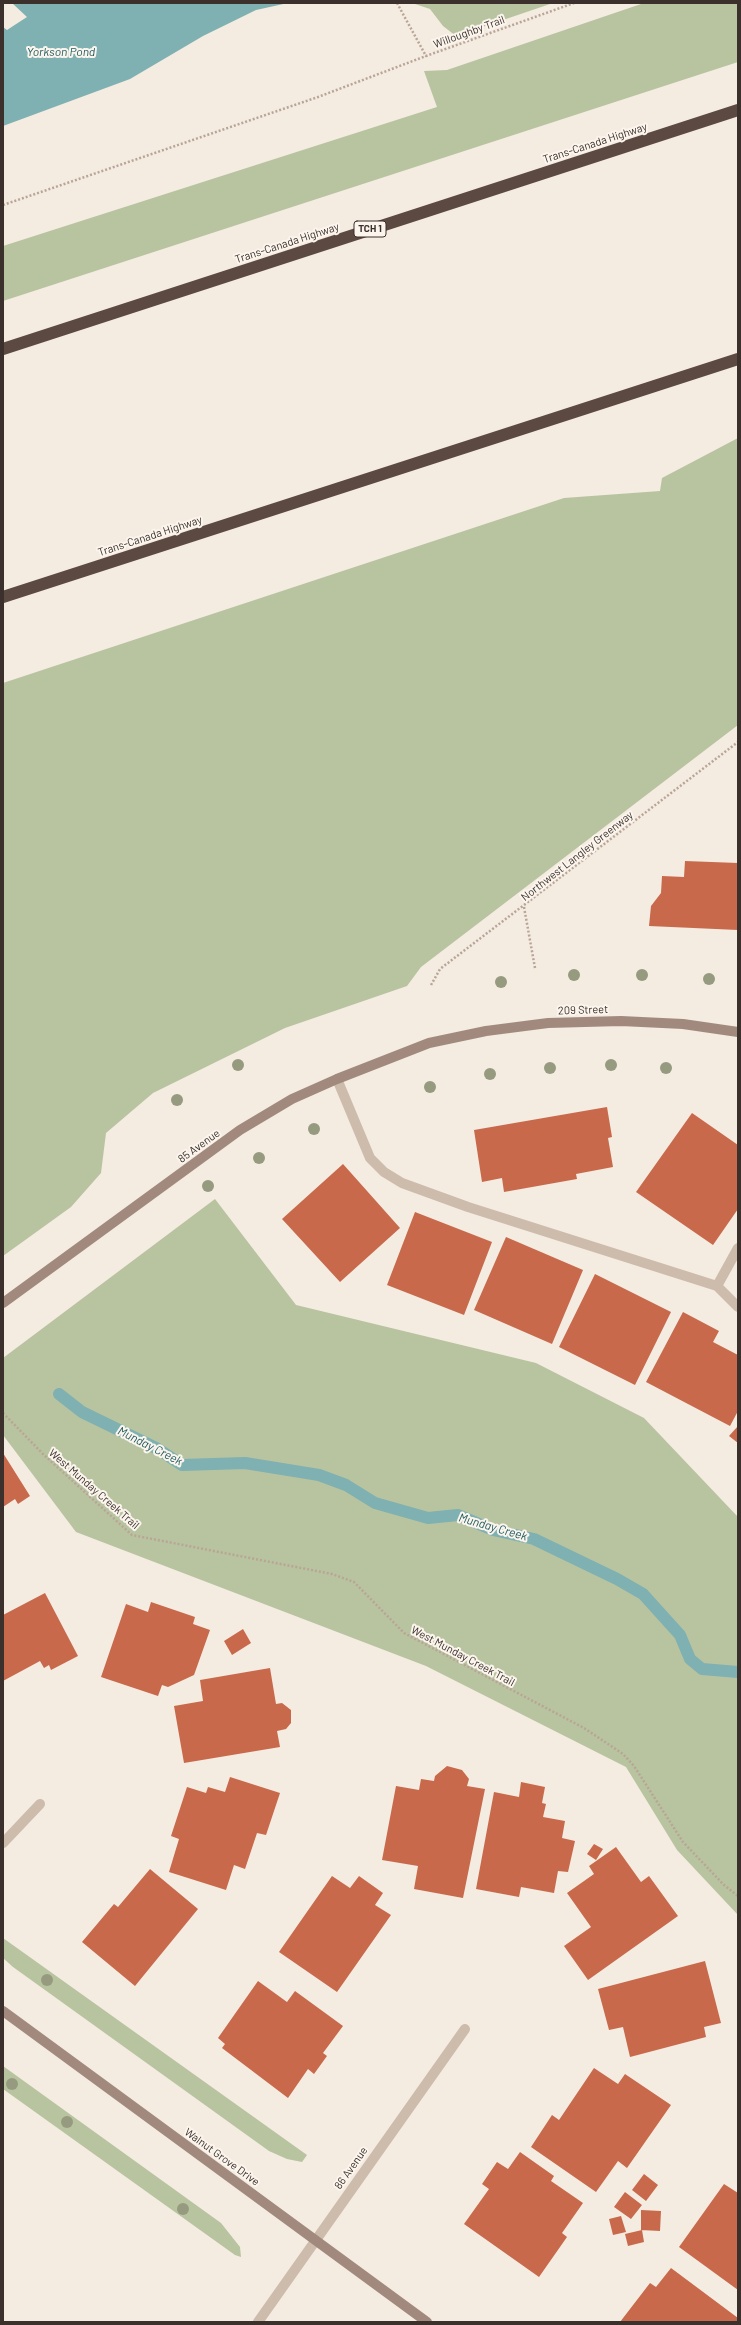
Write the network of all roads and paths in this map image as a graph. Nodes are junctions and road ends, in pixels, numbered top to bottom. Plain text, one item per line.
1 (397, 3) edge
2 (574, 3) edge
3 (426, 56) junction
4 (738, 110) edge
5 (3, 205) edge
6 (3, 349) edge
7 (738, 359) edge
8 (3, 597) edge
9 (738, 742) edge
10 (524, 907) junction
11 (535, 968) dead end
12 (431, 985) dead end
13 (738, 1032) edge
14 (430, 1043) joint
15 (337, 1079) junction
16 (738, 1248) edge
17 (717, 1286) junction
18 (3, 1303) edge
19 (738, 1307) edge
20 (3, 1413) edge
21 (40, 1804) dead end
22 (3, 1843) edge
23 (738, 1896) edge
24 (3, 2011) edge
25 (465, 2029) dead end
26 (316, 2240) junction
27 (258, 2322) edge
28 (427, 2322) edge

1 - 3 path, Willoughby Trail
2 - 3 path, Willoughby Trail
3 - 5 path
4 - 6 highway, Trans-Canada Highway / TCH 1
7 - 8 highway, Trans-Canada Highway
9 - 10 path, Northwest Langley Greenway
10 - 11 path
10 - 12 path, Northwest Langley Greenway
13 - 14 street, 209 Street
14 - 15 street, 85 Avenue
15 - 17 street
15 - 18 street, 85 Avenue
16 - 17 street
17 - 19 street
20 - 23 path, West Munday Creek Trail
21 - 22 street
24 - 26 street, Walnut Grove Drive
25 - 26 street, 86 Avenue
26 - 27 street, 86 Avenue
26 - 28 street, Walnut Grove Drive

